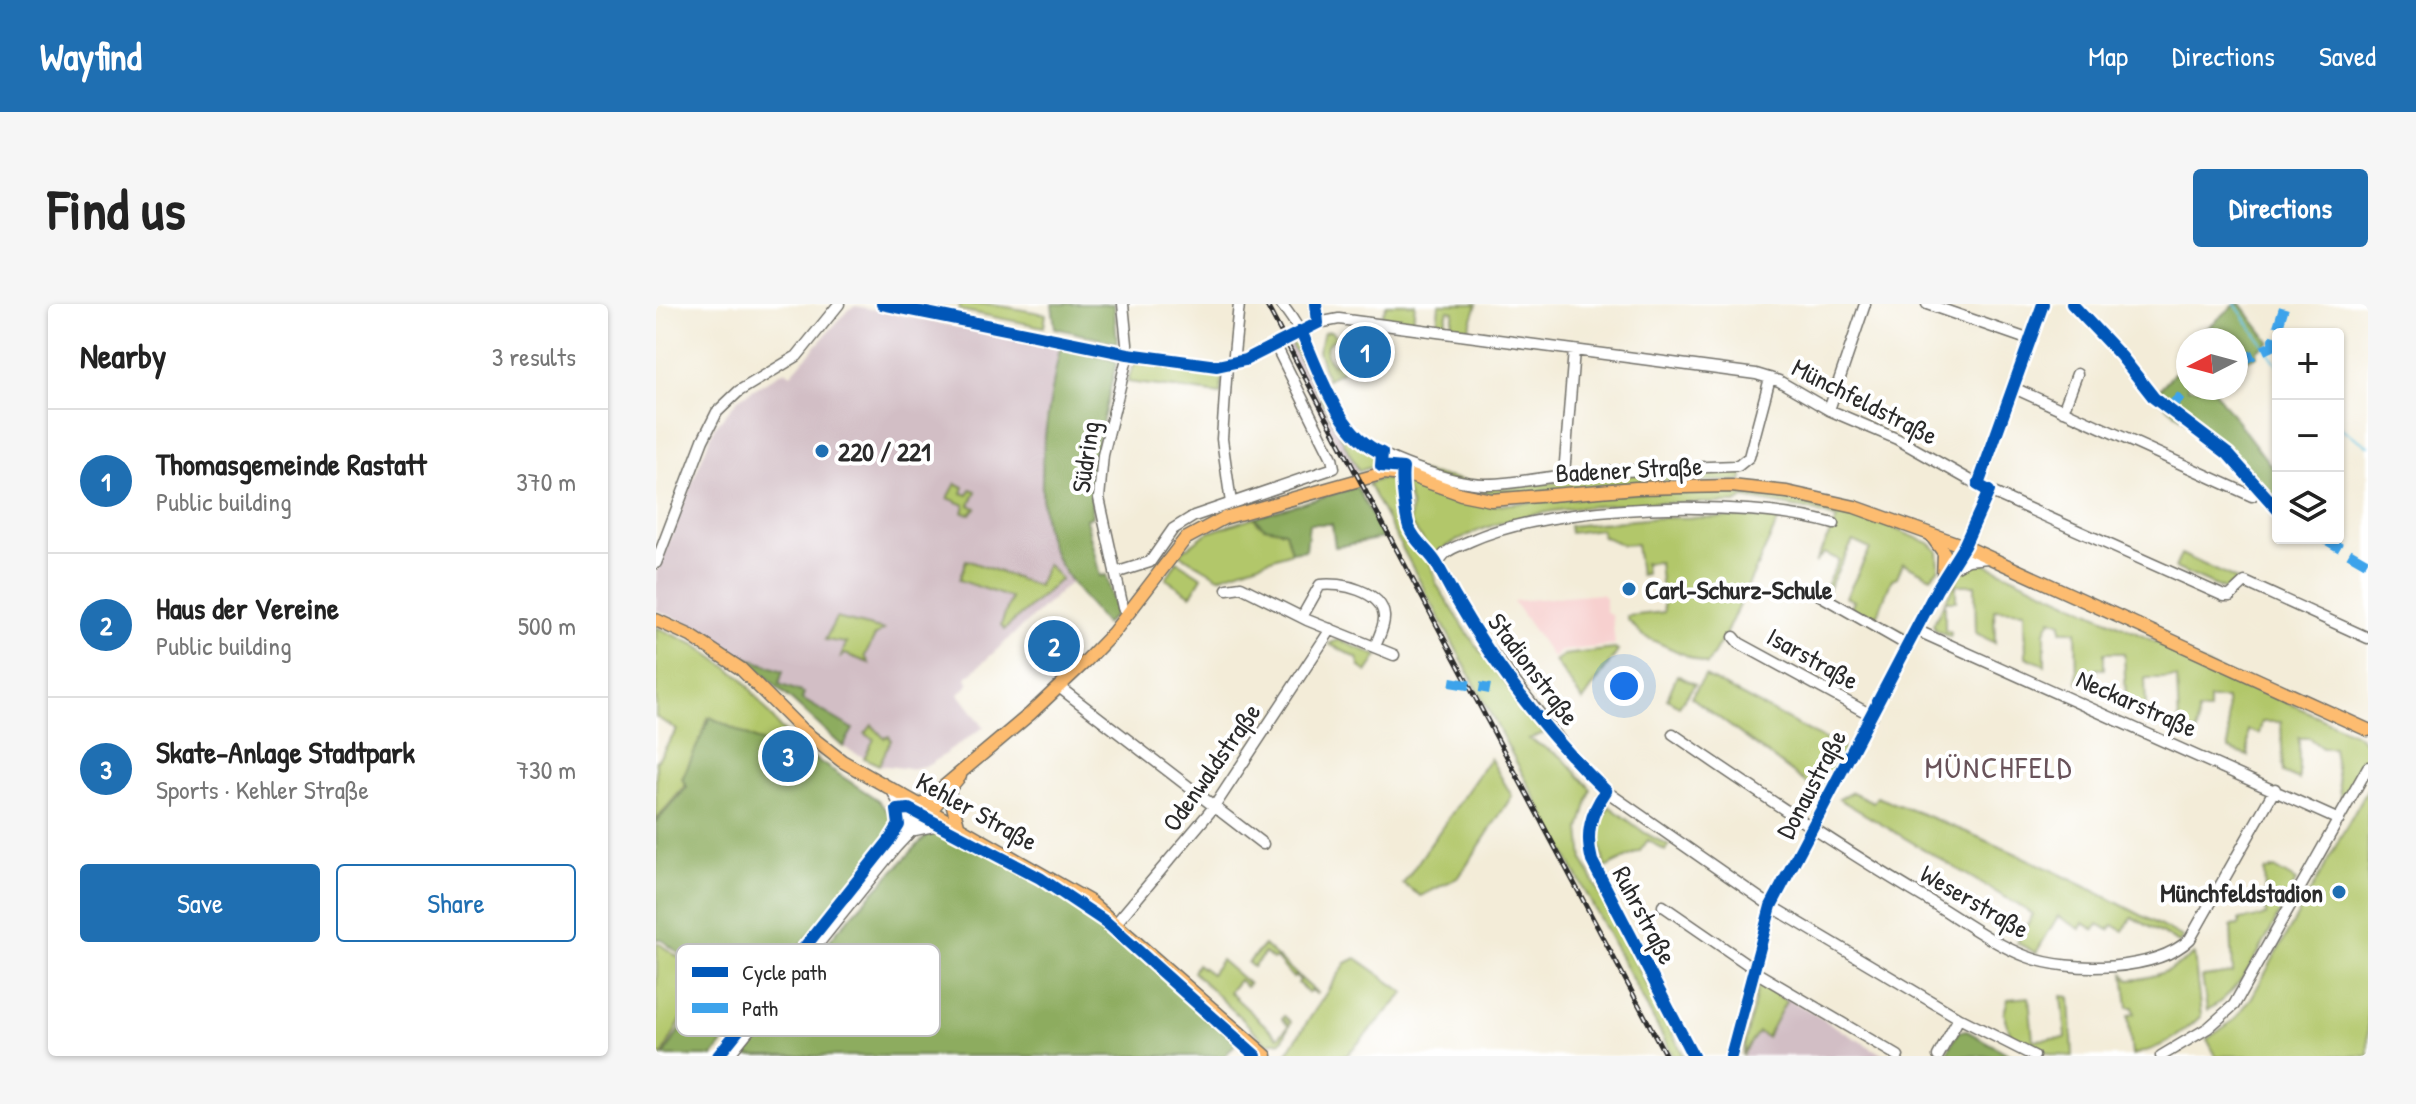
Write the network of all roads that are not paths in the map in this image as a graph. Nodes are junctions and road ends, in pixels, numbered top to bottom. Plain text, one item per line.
1 (839, 304) edge
2 (882, 304) edge
3 (952, 304) edge
4 (1123, 304) edge
5 (1239, 304) edge
6 (1281, 304) edge
7 (1316, 304) edge
8 (1865, 304) edge
9 (1927, 304) edge
10 (2043, 304) edge
11 (950, 318) junction
12 (1318, 323) junction
13 (1301, 331) junction
14 (2030, 340) junction
15 (1275, 344) junction
16 (1574, 350) junction
17 (1128, 354) junction
18 (1230, 365) junction
19 (2077, 374) dead end
20 (1770, 378) junction
21 (2014, 388) junction
22 (1829, 410) junction
23 (2063, 411) junction
24 (1564, 475) junction
25 (1978, 485) junction
26 (1989, 491) junction
27 (2252, 496) dead end
28 (1231, 503) junction
29 (1834, 524) dead end
30 (1929, 533) junction
31 (1964, 546) junction
32 (1990, 558) junction
33 (656, 563) edge
34 (1115, 573) junction
35 (1946, 574) junction
36 (1227, 589) dead end
37 (1811, 590) dead end
38 (1129, 613) junction
39 (1302, 617) junction
40 (656, 620) edge
41 (1331, 629) junction
42 (1916, 630) junction
43 (1734, 637) dead end
44 (2368, 638) edge
45 (1909, 646) junction
46 (1375, 647) junction
47 (1394, 655) dead end
48 (1059, 687) junction
49 (1873, 716) junction
50 (2363, 727) edge
51 (1673, 734) dead end
52 (2368, 739) edge
53 (2368, 767) edge
54 (945, 788) junction
55 (2275, 789) junction
56 (1606, 791) junction
57 (897, 792) junction
58 (1214, 807) junction
59 (926, 808) junction
60 (2339, 820) junction
61 (955, 823) junction
62 (908, 829) junction
63 (1811, 830) junction
64 (1263, 844) dead end
65 (1663, 906) dead end
66 (1771, 906) junction
67 (1117, 922) junction
68 (818, 944) edge
69 (1752, 969) junction
70 (1959, 1018) junction
71 (744, 1036) edge
72 (728, 1056) edge
73 (1266, 1056) edge
74 (1693, 1056) edge
75 (1731, 1056) edge
76 (1898, 1056) edge
77 (1938, 1056) edge
78 (2034, 1056) edge
79 (2161, 1056) edge

1 - 33 street
2 - 11 street
3 - 11 street
4 - 17 street, Südring
5 - 18 street
6 - 13 street
7 - 12 street
8 - 22 street
9 - 14 street
10 - 14 street
11 - 17 street
12 - 13 street, Münchfeldstraße
12 - 16 street, Münchfeldstraße
13 - 15 street, Münchfeldstraße
13 - 24 street
14 - 21 street
15 - 18 street, Münchfeldstraße
15 - 28 street
16 - 20 street, Münchfeldstraße
16 - 24 street
17 - 18 street
17 - 34 street, Südring
18 - 28 street
19 - 23 street
20 - 22 street, Münchfeldstraße
20 - 24 street
21 - 23 street
21 - 25 street
22 - 25 street, Münchfeldstraße
23 - 27 street
25 - 26 street, Münchfeldstraße
26 - 31 street, Donaustraße
26 - 44 street, Münchfeldstraße
28 - 34 street
29 - 56 street, Stadionstraße
30 - 31 main road, Badener Straße
30 - 35 main road
30 - 38 main road, Badener Straße
31 - 32 main road, Badener Straße
31 - 35 street, Donaustraße
32 - 35 street
32 - 50 main road, Badener Straße
34 - 38 street, Südring
35 - 42 street, Donaustraße
36 - 39 street
37 - 45 street
38 - 48 main road, Badener Straße
39 - 41 street
39 - 46 street
40 - 57 main road, Kehler Straße
41 - 46 street
41 - 58 street, Odenwaldstraße
42 - 45 street, Donaustraße
42 - 55 street, Neckarstraße
43 - 49 street, Isarstraße
45 - 49 street, Donaustraße
46 - 47 street
48 - 54 main road, Badener Straße
48 - 58 street
49 - 63 street, Donaustraße
50 - 52 main road
51 - 63 street, Weserstraße
53 - 60 street
54 - 57 main road
54 - 59 main road, Badener Straße
54 - 61 main road
55 - 60 street, Neckarstraße
55 - 63 street, Weserstraße
56 - 66 street, Stadionstraße
56 - 74 street, Ruhrstraße
57 - 59 main road, Kehler Straße
57 - 62 street
58 - 64 street
58 - 67 street, Odenwaldstraße
59 - 61 main road, Kehler Straße
59 - 62 street
60 - 79 street
61 - 62 street
61 - 67 main road, Kehler Straße
62 - 68 street
63 - 66 street, Donaustraße
65 - 69 street
66 - 69 street, Donaustraße
66 - 70 street, Stadionstraße
67 - 73 main road, Kehler Straße
69 - 75 street, Donaustraße
69 - 76 street
70 - 77 street
70 - 78 street, Stadionstraße
71 - 72 street

